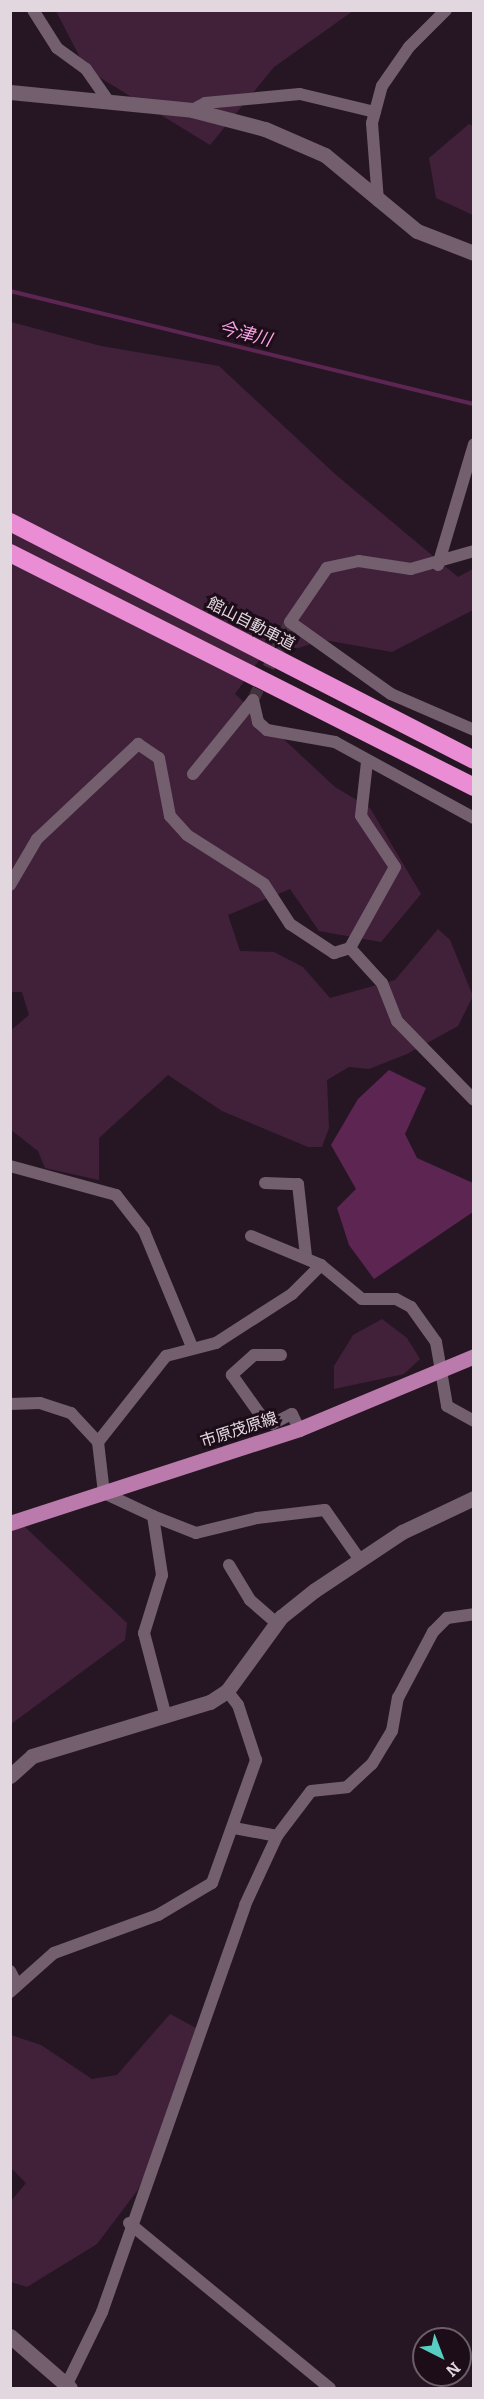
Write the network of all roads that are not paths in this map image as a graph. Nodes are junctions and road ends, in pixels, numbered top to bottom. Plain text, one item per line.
1 (33, 10) edge
2 (446, 10) edge
3 (10, 92) edge
4 (109, 102) junction
5 (192, 110) junction
6 (375, 112) junction
7 (378, 201) junction
8 (474, 253) edge
9 (474, 444) edge
10 (10, 522) edge
11 (474, 551) edge
12 (10, 553) edge
13 (438, 565) junction
14 (474, 729) edge
15 (474, 760) edge
16 (368, 762) junction
17 (193, 774) dead end
18 (474, 787) edge
19 (474, 818) edge
20 (10, 885) edge
21 (350, 948) junction
22 (474, 1100) edge
23 (10, 1166) edge
24 (265, 1183) dead end
25 (251, 1236) dead end
26 (306, 1257) junction
27 (321, 1265) junction
28 (192, 1347) junction
29 (281, 1355) dead end
30 (474, 1356) edge
31 (445, 1368) junction
32 (10, 1404) edge
33 (474, 1421) edge
34 (299, 1429) junction
35 (98, 1442) junction
36 (104, 1493) junction
37 (474, 1498) edge
38 (153, 1516) junction
39 (10, 1523) edge
40 (360, 1560) junction
41 (229, 1565) dead end
42 (474, 1614) edge
43 (276, 1623) junction
44 (227, 1691) junction
45 (166, 1717) junction
46 (10, 1776) edge
47 (234, 1828) junction
48 (277, 1836) junction
49 (12, 1982) edge
50 (129, 2223) junction
51 (10, 2336) edge
52 (67, 2387) edge
53 (330, 2388) edge

1 - 4 street
2 - 6 street
3 - 4 street
4 - 5 street
5 - 6 street
5 - 7 street
6 - 7 street
7 - 8 street
9 - 13 street
10 - 15 highway, 館山自動車道
11 - 13 street
12 - 18 highway
13 - 14 street
16 - 17 street
16 - 19 street
16 - 21 street
20 - 21 street
21 - 22 street
23 - 28 street
24 - 26 street
25 - 26 street
26 - 27 street
27 - 28 street
27 - 31 street
28 - 35 street
29 - 34 street
30 - 31 main road, 市原茂原線
31 - 33 street
31 - 34 main road, 市原茂原線
32 - 35 street
34 - 36 main road, 市原茂原線
35 - 36 street
36 - 38 street
36 - 39 main road, 市原茂原線
37 - 40 street
38 - 40 street
38 - 45 street
40 - 43 street
41 - 43 street
42 - 48 street
43 - 44 street
44 - 45 street
44 - 47 street
45 - 46 street
47 - 48 street
47 - 49 street
48 - 50 street
50 - 52 street
50 - 53 street
51 - 52 street

